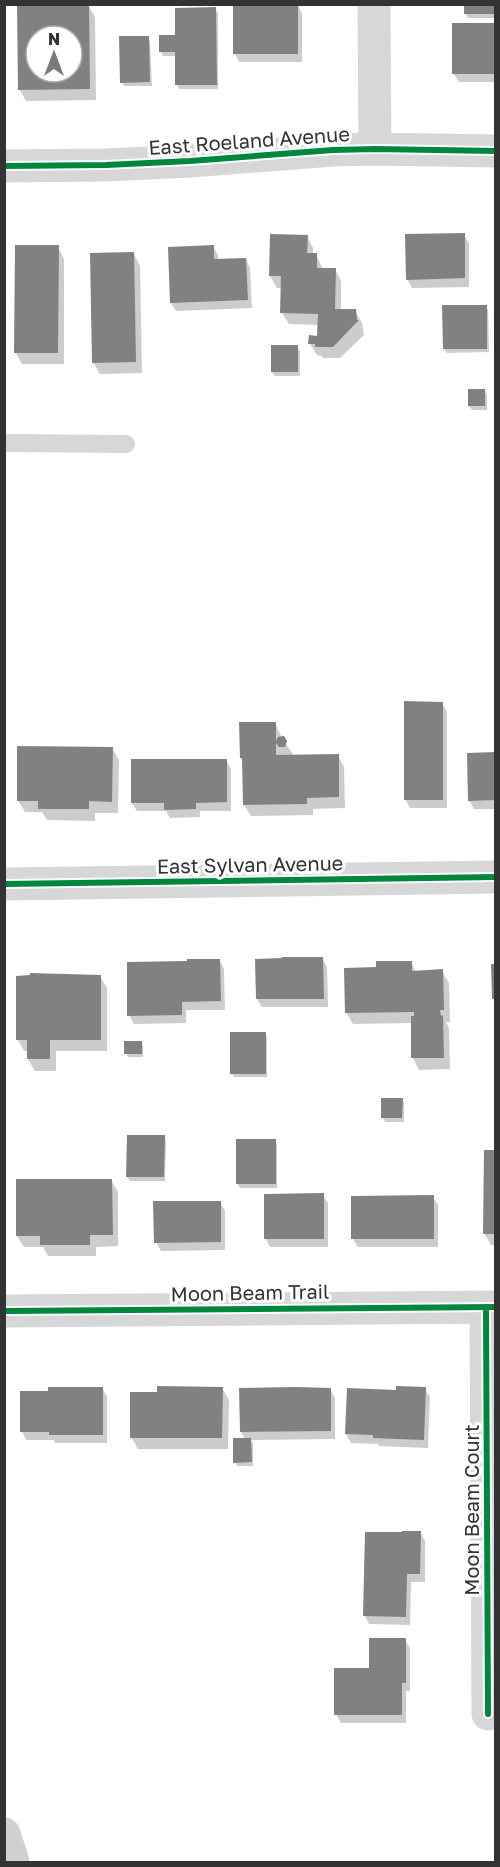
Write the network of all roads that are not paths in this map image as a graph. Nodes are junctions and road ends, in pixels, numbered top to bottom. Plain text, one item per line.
1 (374, 4) edge
2 (375, 149) junction
3 (495, 151) edge
4 (4, 166) edge
5 (4, 443) edge
6 (126, 444) dead end
7 (495, 877) edge
8 (4, 884) edge
9 (491, 1307) edge
10 (4, 1311) edge
11 (488, 1714) dead end
12 (4, 1834) edge
13 (13, 1863) edge

1 - 2 street
2 - 3 street, East Roeland Avenue
2 - 4 street, East Roeland Avenue
5 - 6 lane
7 - 8 street, East Sylvan Avenue
9 - 10 street, Moon Beam Trail
9 - 11 street, Moon Beam Court
12 - 13 street

